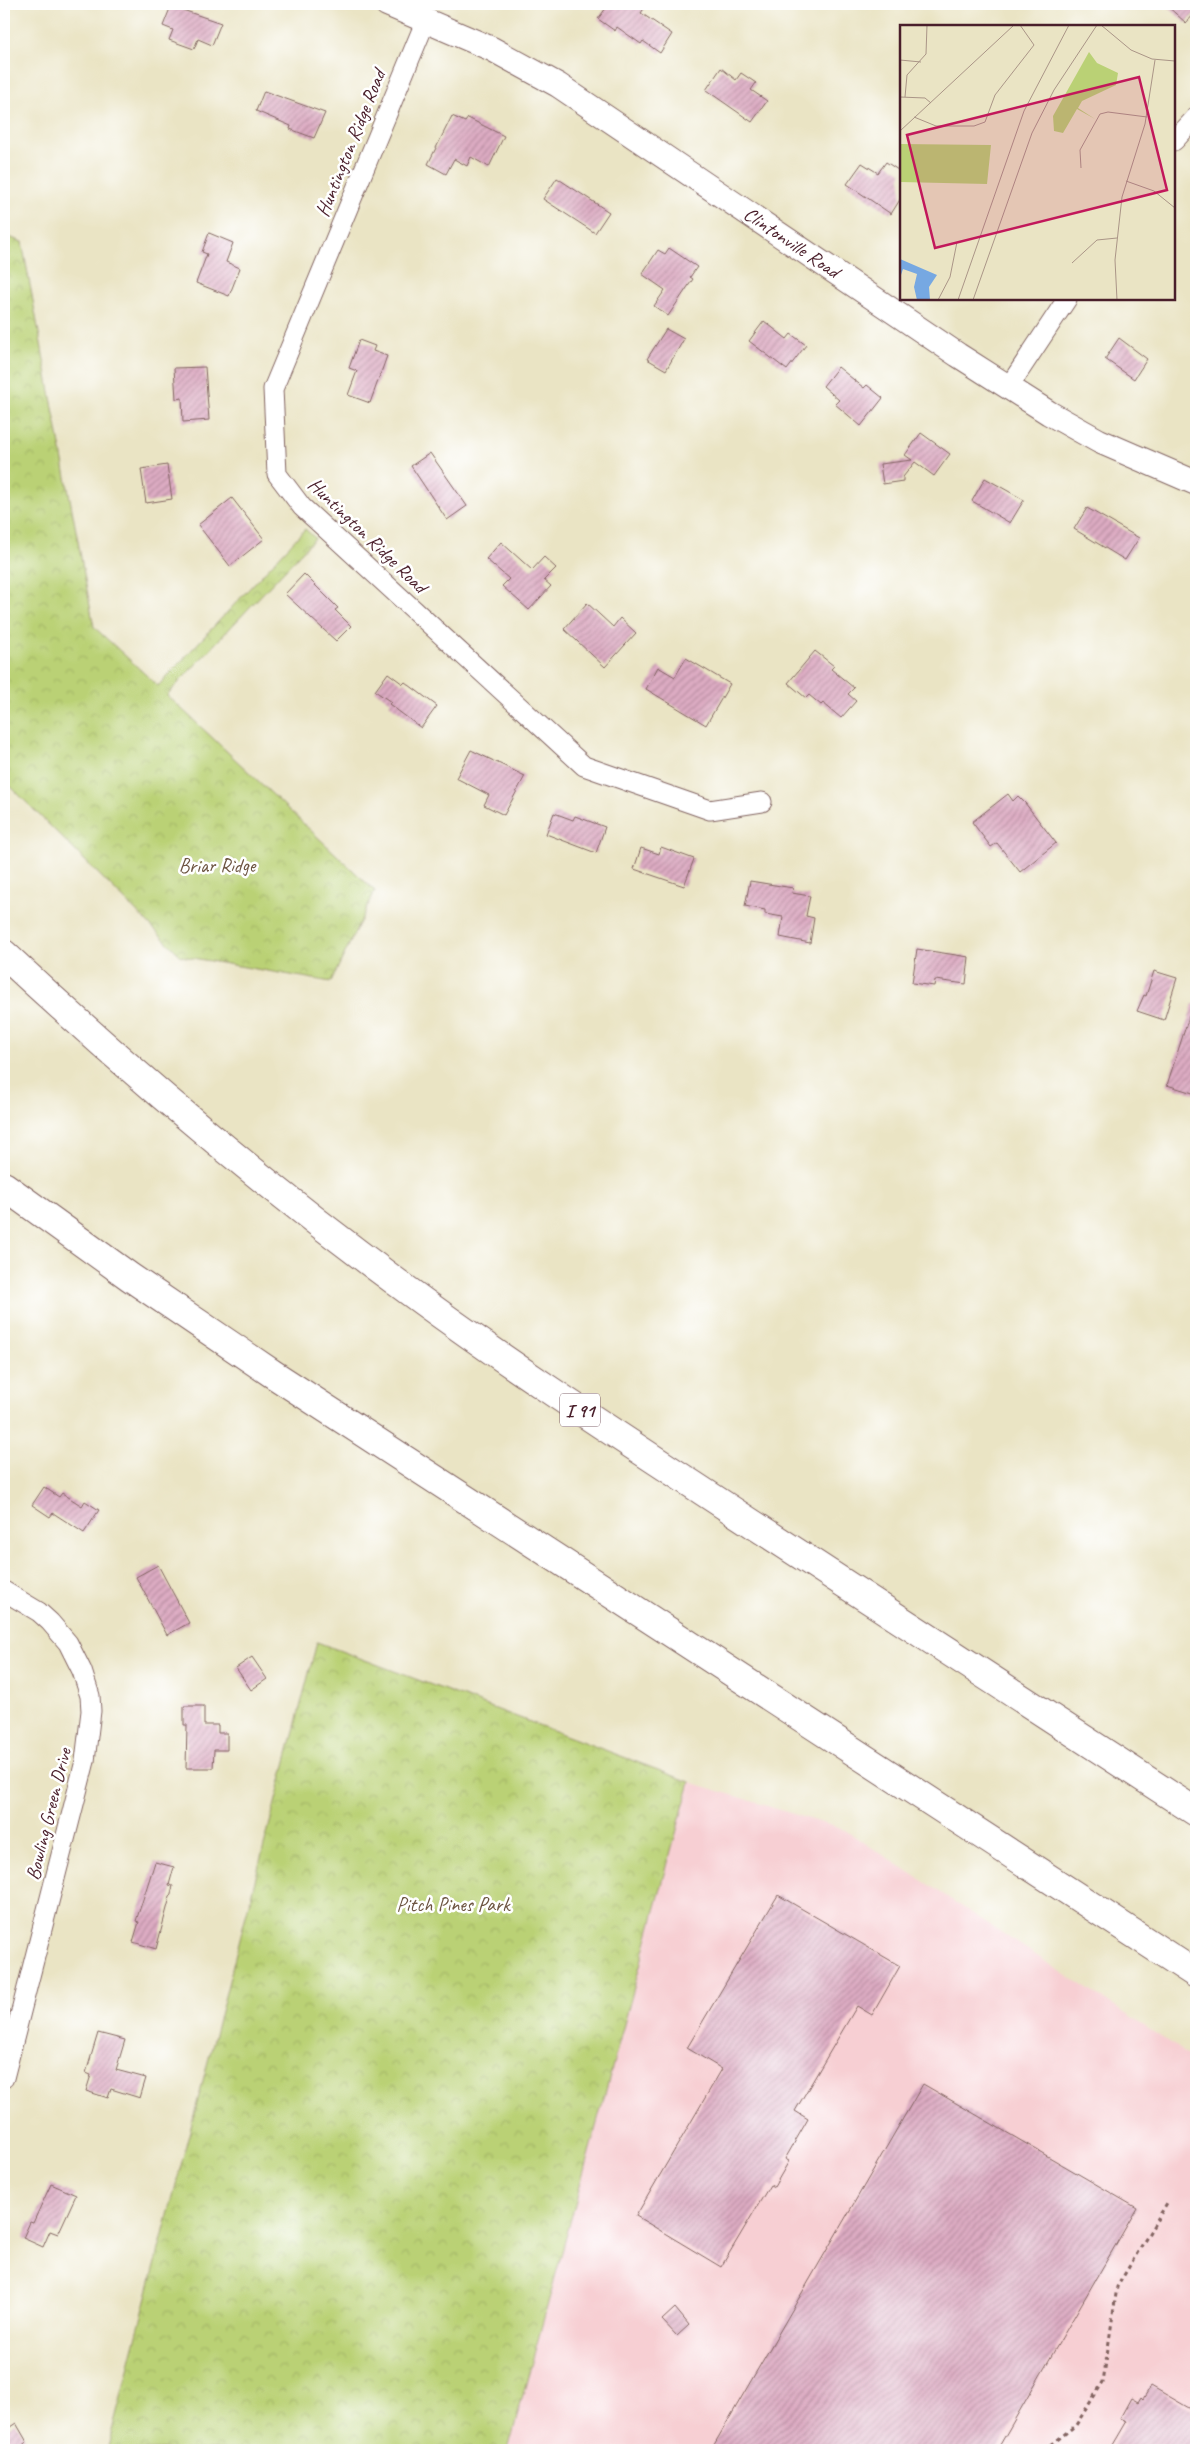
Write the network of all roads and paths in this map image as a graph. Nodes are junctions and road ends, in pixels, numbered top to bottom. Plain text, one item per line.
1 (387, 4) edge
2 (426, 20) junction
3 (1196, 117) edge
4 (1175, 140) edge
5 (1066, 300) edge
6 (1008, 388) junction
7 (1196, 483) edge
8 (762, 802) dead end
9 (4, 954) edge
10 (4, 1186) edge
11 (4, 1590) edge
12 (1196, 1812) edge
13 (1196, 1974) edge
14 (4, 2078) edge
15 (1167, 2203) dead end
16 (1045, 2450) edge

1 - 2 street, Clintonville Road
2 - 6 street, Clintonville Road
2 - 8 street, Huntington Ridge Road
3 - 4 street
5 - 6 street
6 - 7 street, Clintonville Road
9 - 12 highway, I 91
10 - 13 highway
11 - 14 street, Bowling Green Drive
15 - 16 path

